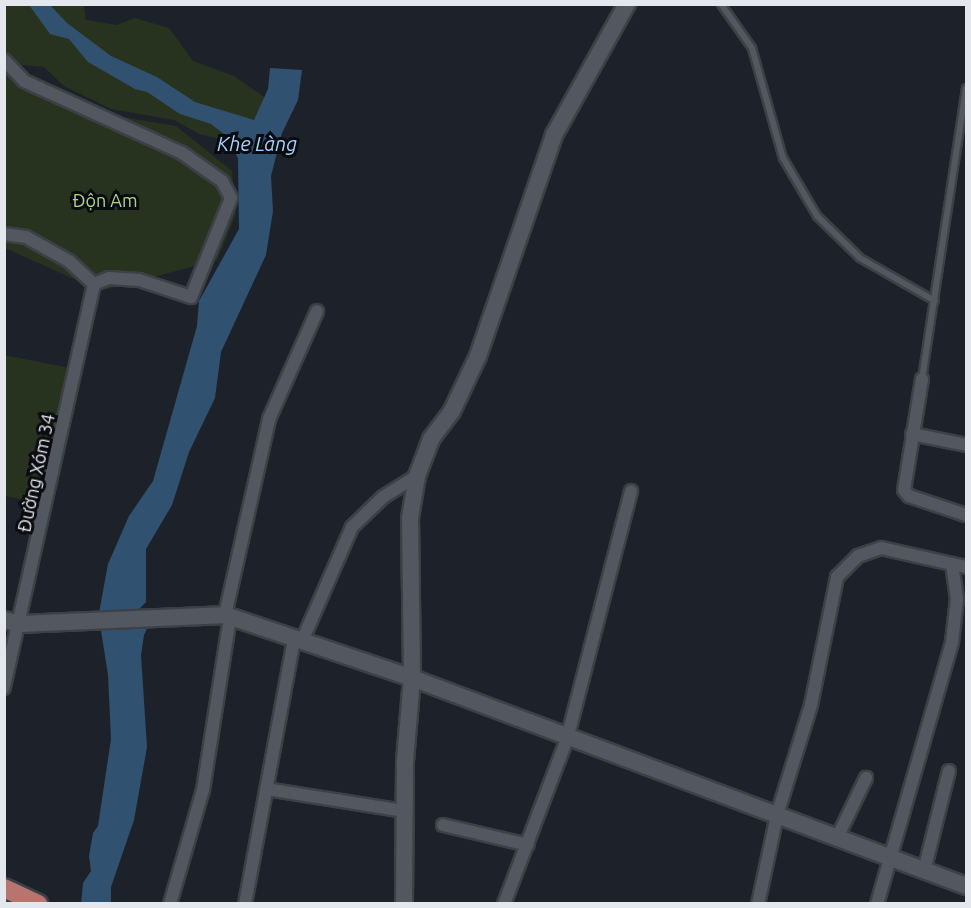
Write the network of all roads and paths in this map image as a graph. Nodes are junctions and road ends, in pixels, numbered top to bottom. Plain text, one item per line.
1 (627, 4) edge
2 (721, 4) edge
3 (4, 60) edge
4 (966, 88) edge
5 (4, 234) edge
6 (94, 284) junction
7 (935, 301) junction
8 (318, 311) dead end
9 (922, 379) joint
10 (912, 434) junction
11 (966, 445) edge
12 (417, 476) junction
13 (631, 491) dead end
14 (966, 515) edge
15 (952, 564) junction
16 (966, 567) edge
17 (227, 616) junction
18 (4, 620) edge
19 (22, 624) junction
20 (298, 640) junction
21 (412, 678) junction
22 (4, 688) edge
23 (567, 739) junction
24 (949, 771) dead end
25 (866, 778) dead end
26 (267, 789) junction
27 (405, 812) junction
28 (777, 815) junction
29 (443, 825) dead end
30 (837, 838) junction
31 (528, 845) junction
32 (889, 858) junction
33 (924, 871) junction
34 (966, 886) edge
35 (4, 888) edge
36 (39, 903) edge
37 (170, 903) edge
38 (245, 903) edge
39 (404, 903) edge
40 (504, 903) edge
41 (758, 903) edge
42 (877, 903) edge

1 - 12 street
2 - 7 lane
3 - 6 street
4 - 7 lane
5 - 6 street
6 - 19 street, Đường Xóm 34
7 - 9 lane
8 - 17 street
9 - 10 street
10 - 11 street
10 - 14 street
12 - 20 street
12 - 21 street
13 - 23 street
15 - 16 street
15 - 28 street
15 - 32 street
17 - 19 street
17 - 20 street
17 - 37 street
18 - 19 street
19 - 22 street, Đường Xóm 34
20 - 21 street
20 - 26 street
21 - 23 street
21 - 27 street
23 - 28 street
23 - 31 street
24 - 33 street
25 - 30 street
26 - 27 street
26 - 38 street
27 - 39 street
28 - 30 street
28 - 41 street
29 - 31 street
30 - 32 street
31 - 40 street
32 - 33 street
32 - 42 street
33 - 34 street
35 - 36 main road

